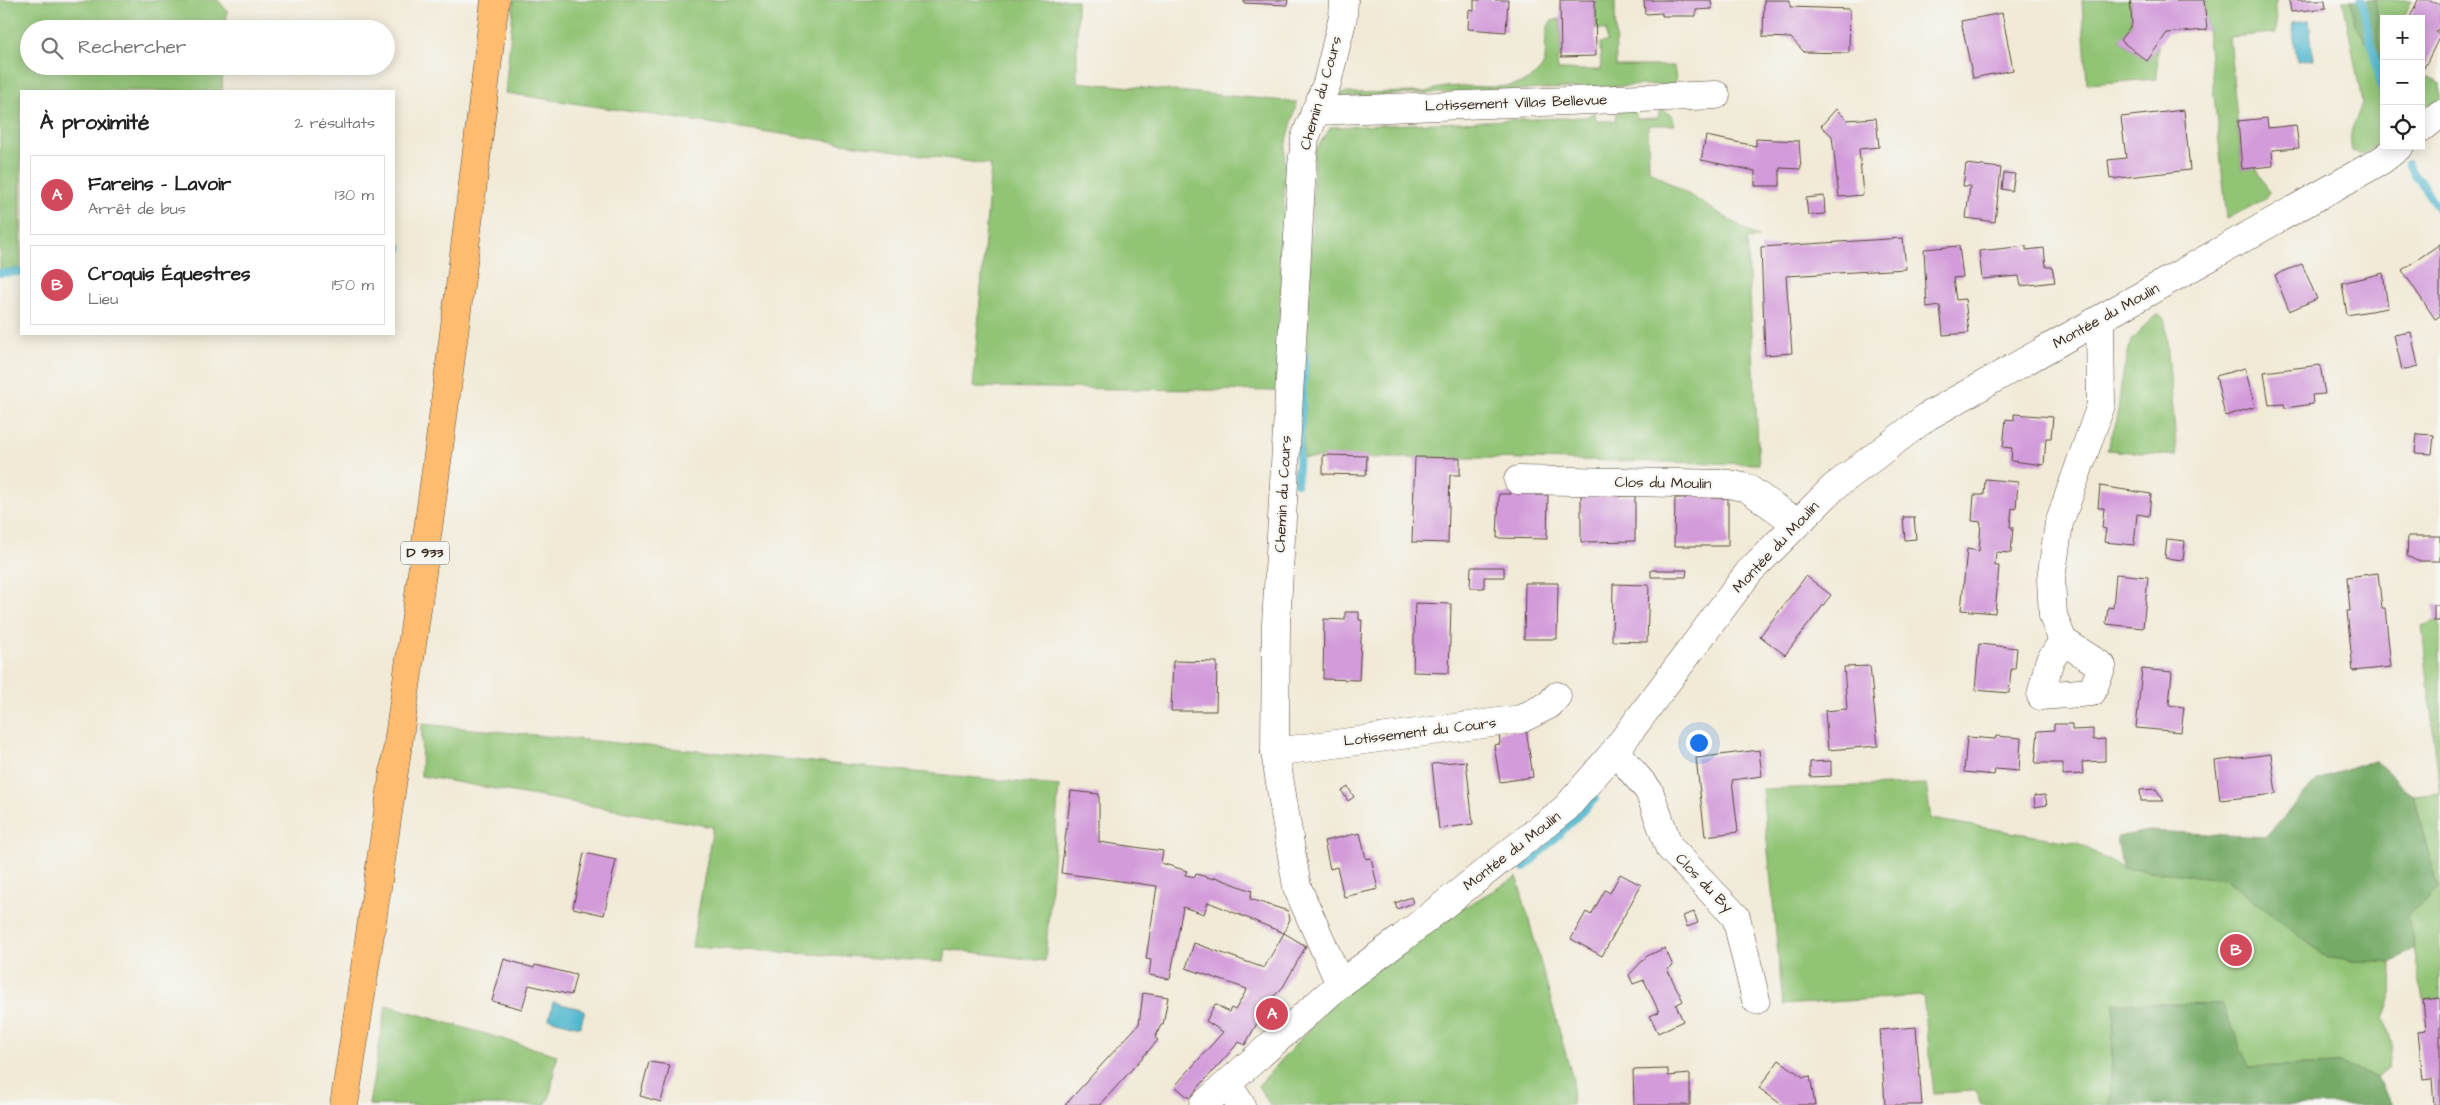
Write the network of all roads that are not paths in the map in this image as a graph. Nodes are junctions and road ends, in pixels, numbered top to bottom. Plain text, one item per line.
1 (495, 0) edge
2 (1344, 0) edge
3 (1716, 95) dead end
4 (1315, 111) junction
5 (2440, 114) edge
6 (2425, 126) edge
7 (2395, 150) edge
8 (2100, 320) junction
9 (1518, 480) dead end
10 (1799, 520) junction
11 (2063, 641) dead end
12 (1557, 696) dead end
13 (1614, 751) junction
14 (1276, 752) junction
15 (1340, 984) junction
16 (1756, 1000) dead end
17 (1235, 1095) edge
18 (344, 1105) edge
19 (1203, 1105) edge

1 - 18 main road, D 933
2 - 4 street, Chemin du Cours
3 - 4 street, Lotissement Villas Bellevue
4 - 14 street, Chemin du Cours
5 - 6 street
7 - 8 street, Montée du Moulin
8 - 10 street, Montée du Moulin
8 - 11 street
9 - 10 street, Clos du Moulin
10 - 13 street, Montée du Moulin
12 - 14 street, Lotissement du Cours
13 - 15 street, Montée du Moulin
13 - 16 street, Clos du By
14 - 15 street, Chemin du Cours
15 - 17 street, Montée du Moulin
17 - 19 street, Montée du Moulin

